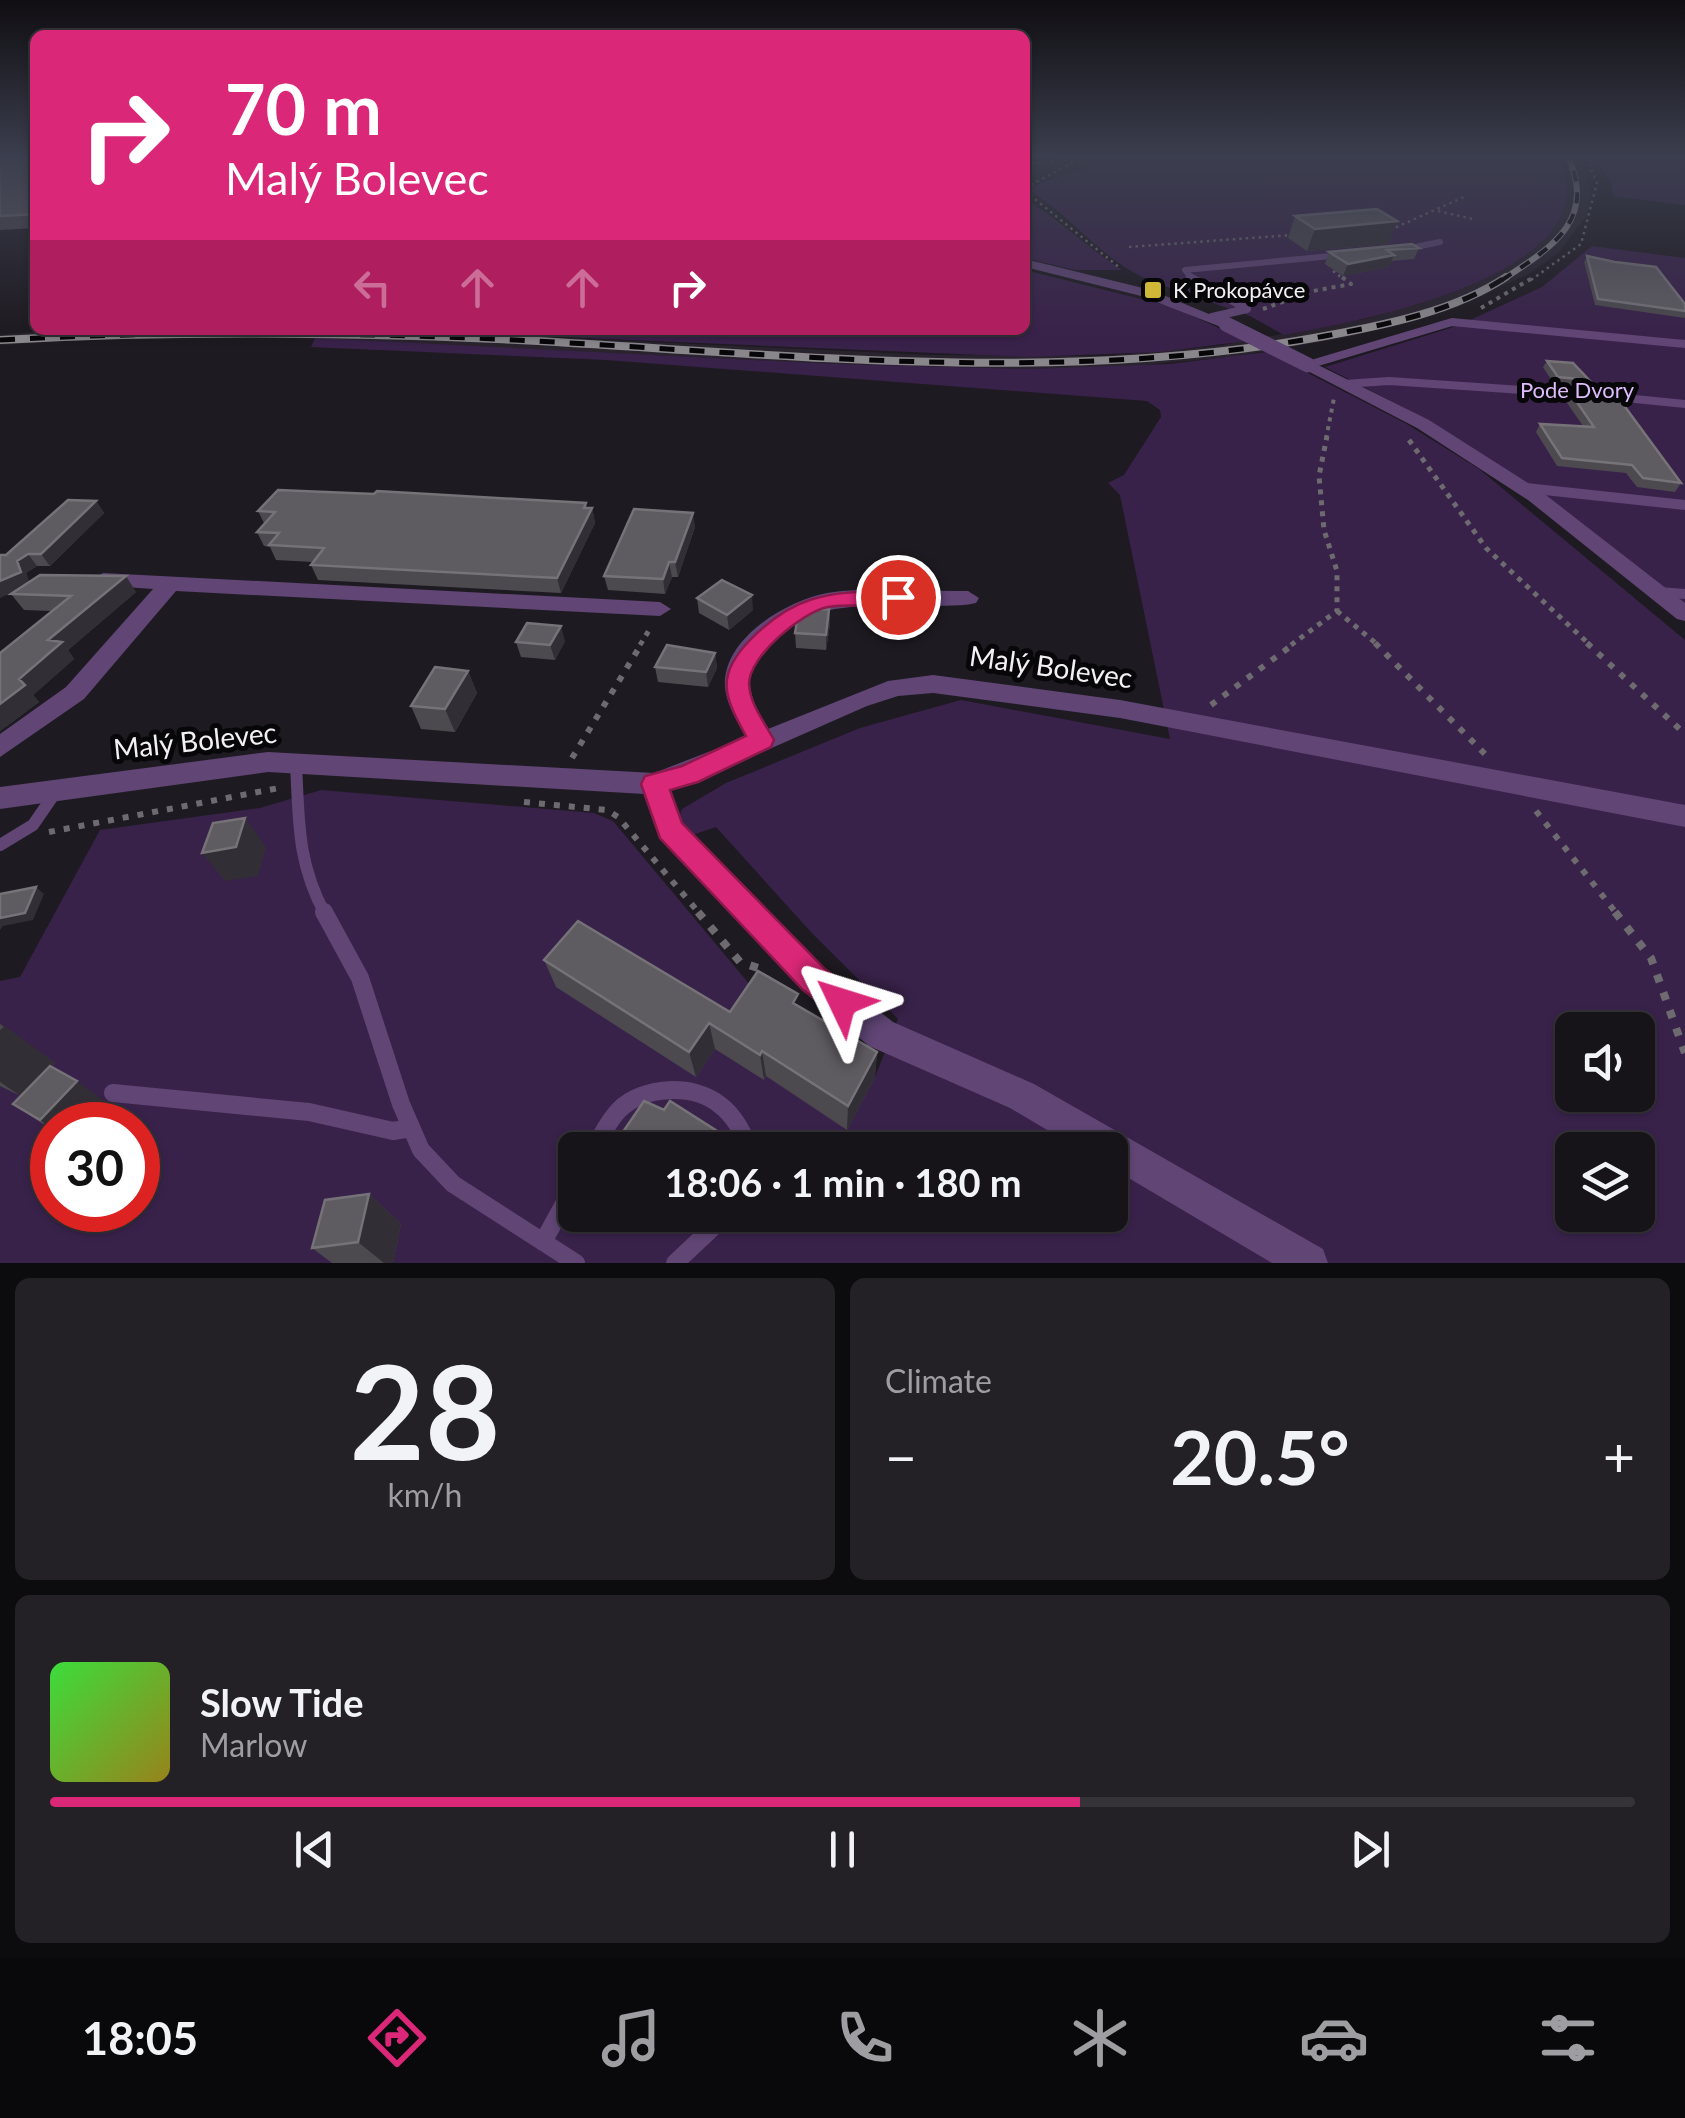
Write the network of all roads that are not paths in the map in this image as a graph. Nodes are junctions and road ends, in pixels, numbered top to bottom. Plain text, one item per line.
1 (1440, 242) dead end
2 (1386, 251) edge
3 (1349, 254) edge
4 (1030, 265) edge
5 (1219, 320) junction
6 (1685, 344) edge
7 (1312, 364) junction
8 (1344, 384) junction
9 (1685, 404) edge
10 (1522, 488) junction
11 (1685, 505) edge
12 (77, 578) edge
13 (171, 583) junction
14 (1660, 592) junction
15 (1685, 594) edge
16 (968, 598) dead end
17 (657, 609) road end
18 (1685, 614) edge
19 (762, 740) junction
20 (2, 745) edge
21 (296, 764) junction
22 (654, 784) junction
23 (57, 789) junction
24 (0, 798) edge
25 (1685, 816) edge
26 (0, 845) edge
27 (113, 1093) dead end
28 (412, 1128) junction
29 (603, 1132) edge
30 (742, 1132) edge
31 (558, 1216) edge
32 (708, 1232) edge
33 (544, 1242) junction
34 (576, 1263) edge
35 (675, 1263) edge
36 (1310, 1263) edge

1 - 2 lane
3 - 5 lane
4 - 5 street
5 - 7 street, bridge
6 - 7 lane
7 - 8 street
8 - 9 lane
8 - 10 street
10 - 11 lane
10 - 14 street
12 - 13 street
13 - 17 street
13 - 20 street
14 - 15 lane
14 - 18 street
16 - 19 street
19 - 22 street, Malý Bolevec
19 - 25 street, Malý Bolevec
21 - 22 street, Malý Bolevec
21 - 23 street, Malý Bolevec
21 - 28 lane
22 - 36 street
23 - 24 street, Malý Bolevec
23 - 26 lane
27 - 28 lane
28 - 33 lane
29 - 30 lane
31 - 33 lane
32 - 35 lane
33 - 34 lane

